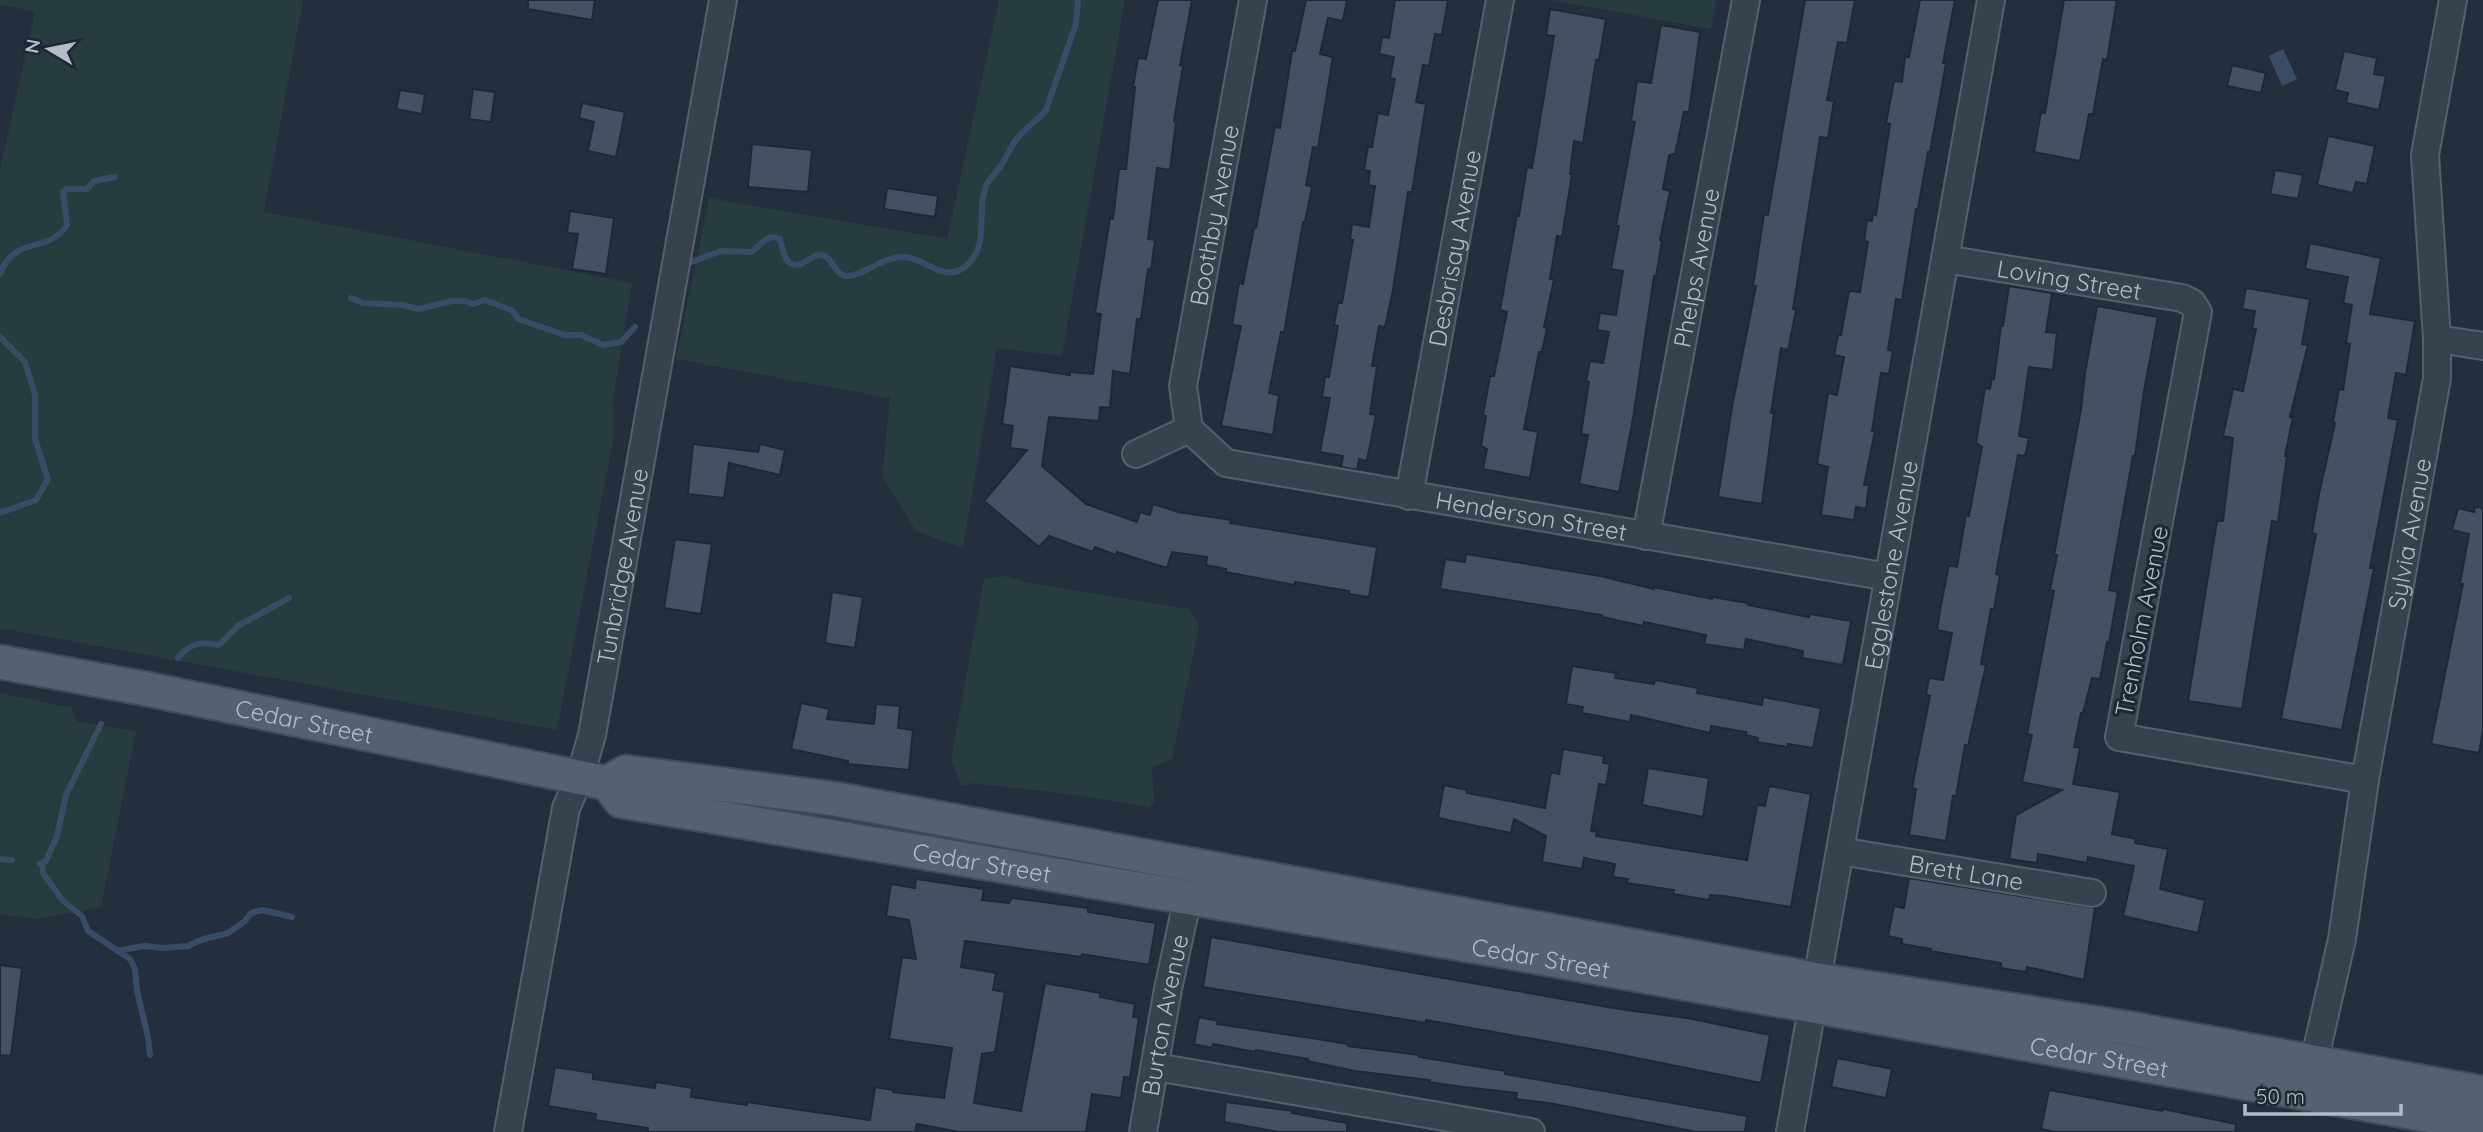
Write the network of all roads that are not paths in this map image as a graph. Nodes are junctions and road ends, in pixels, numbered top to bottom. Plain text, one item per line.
1 (723, 0) edge
2 (1253, 0) edge
3 (1500, 0) edge
4 (1746, 0) edge
5 (1991, 0) edge
6 (2453, 0) edge
7 (1945, 259) junction
8 (2192, 303) joint
9 (2437, 339) junction
10 (2483, 346) edge
11 (1189, 429) junction
12 (1136, 454) dead end
13 (1409, 496) junction
14 (1646, 536) junction
15 (1888, 577) junction
16 (0, 662) edge
17 (594, 780) junction
18 (2365, 780) junction
19 (1840, 851) junction
20 (2092, 893) dead end
21 (1188, 897) junction
22 (1815, 993) junction
23 (2314, 1062) junction
24 (1156, 1067) junction
25 (2483, 1093) edge
26 (2483, 1125) edge
27 (1516, 1131) edge
28 (508, 1132) edge
29 (1143, 1132) edge
30 (1790, 1132) edge

1 - 17 street, Tunbridge Avenue
2 - 11 street, Boothby Avenue
3 - 13 street, Desbrisay Avenue
4 - 14 street, Phelps Avenue
5 - 7 street, Egglestone Avenue
6 - 9 street, Sylvia Avenue
7 - 8 street, Loving Street
7 - 15 street, Egglestone Avenue
8 - 18 street, Trenholm Avenue
9 - 10 street
9 - 18 street, Sylvia Avenue
11 - 12 street
11 - 13 street, Henderson Street
13 - 14 street, Henderson Street
14 - 15 street, Henderson Street
15 - 19 street, Egglestone Avenue
16 - 17 main road, Cedar Street
17 - 21 main road, Cedar Street
17 - 22 main road, Cedar Street
17 - 28 street, Tunbridge Avenue
18 - 23 street, Sylvia Avenue
19 - 20 street, Brett Lane
19 - 22 street, Egglestone Avenue
21 - 22 main road, Cedar Street
21 - 24 street, Burton Avenue
22 - 23 main road, Cedar Street
22 - 26 main road, Cedar Street
22 - 30 street, Egglestone Avenue
23 - 25 main road, Cedar Street
24 - 27 street
24 - 29 street, Burton Avenue

